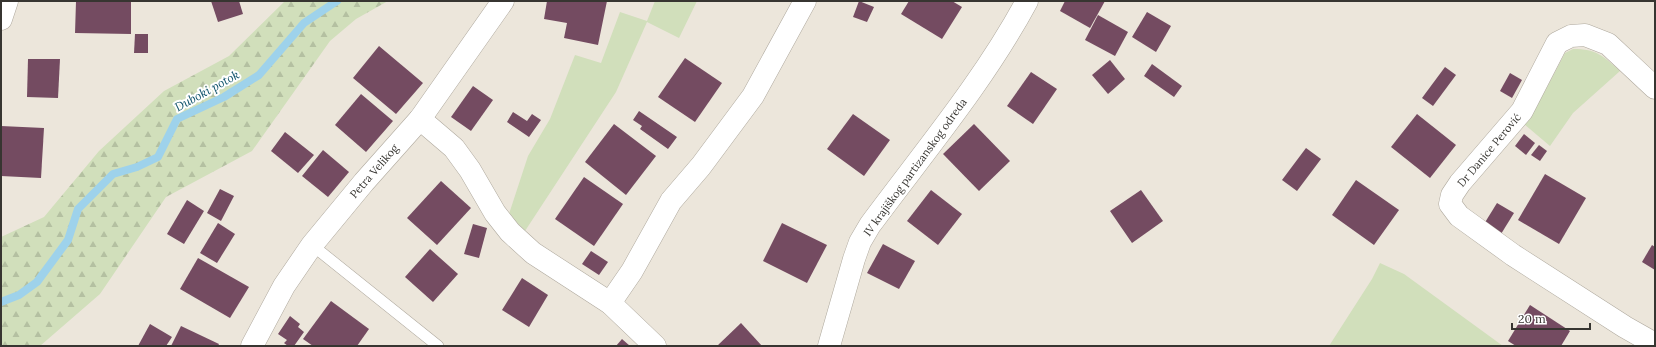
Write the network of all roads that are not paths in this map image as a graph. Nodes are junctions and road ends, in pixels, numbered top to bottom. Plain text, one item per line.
1 (7, 1) edge
2 (503, 1) edge
3 (805, 1) edge
4 (1028, 1) edge
5 (1, 18) edge
6 (1655, 88) edge
7 (420, 118) junction
8 (312, 245) junction
9 (610, 303) junction
10 (1655, 344) edge
11 (252, 346) edge
12 (438, 346) edge
13 (655, 346) edge
14 (829, 346) edge

1 - 5 street
2 - 7 street, Petra Velikog
3 - 9 street
4 - 14 street, IV krajiškog partizanskog odreda
6 - 10 street, Dr Danice Perović
7 - 8 street, Petra Velikog
7 - 9 street
8 - 11 street, Petra Velikog
8 - 12 lane
9 - 13 street

